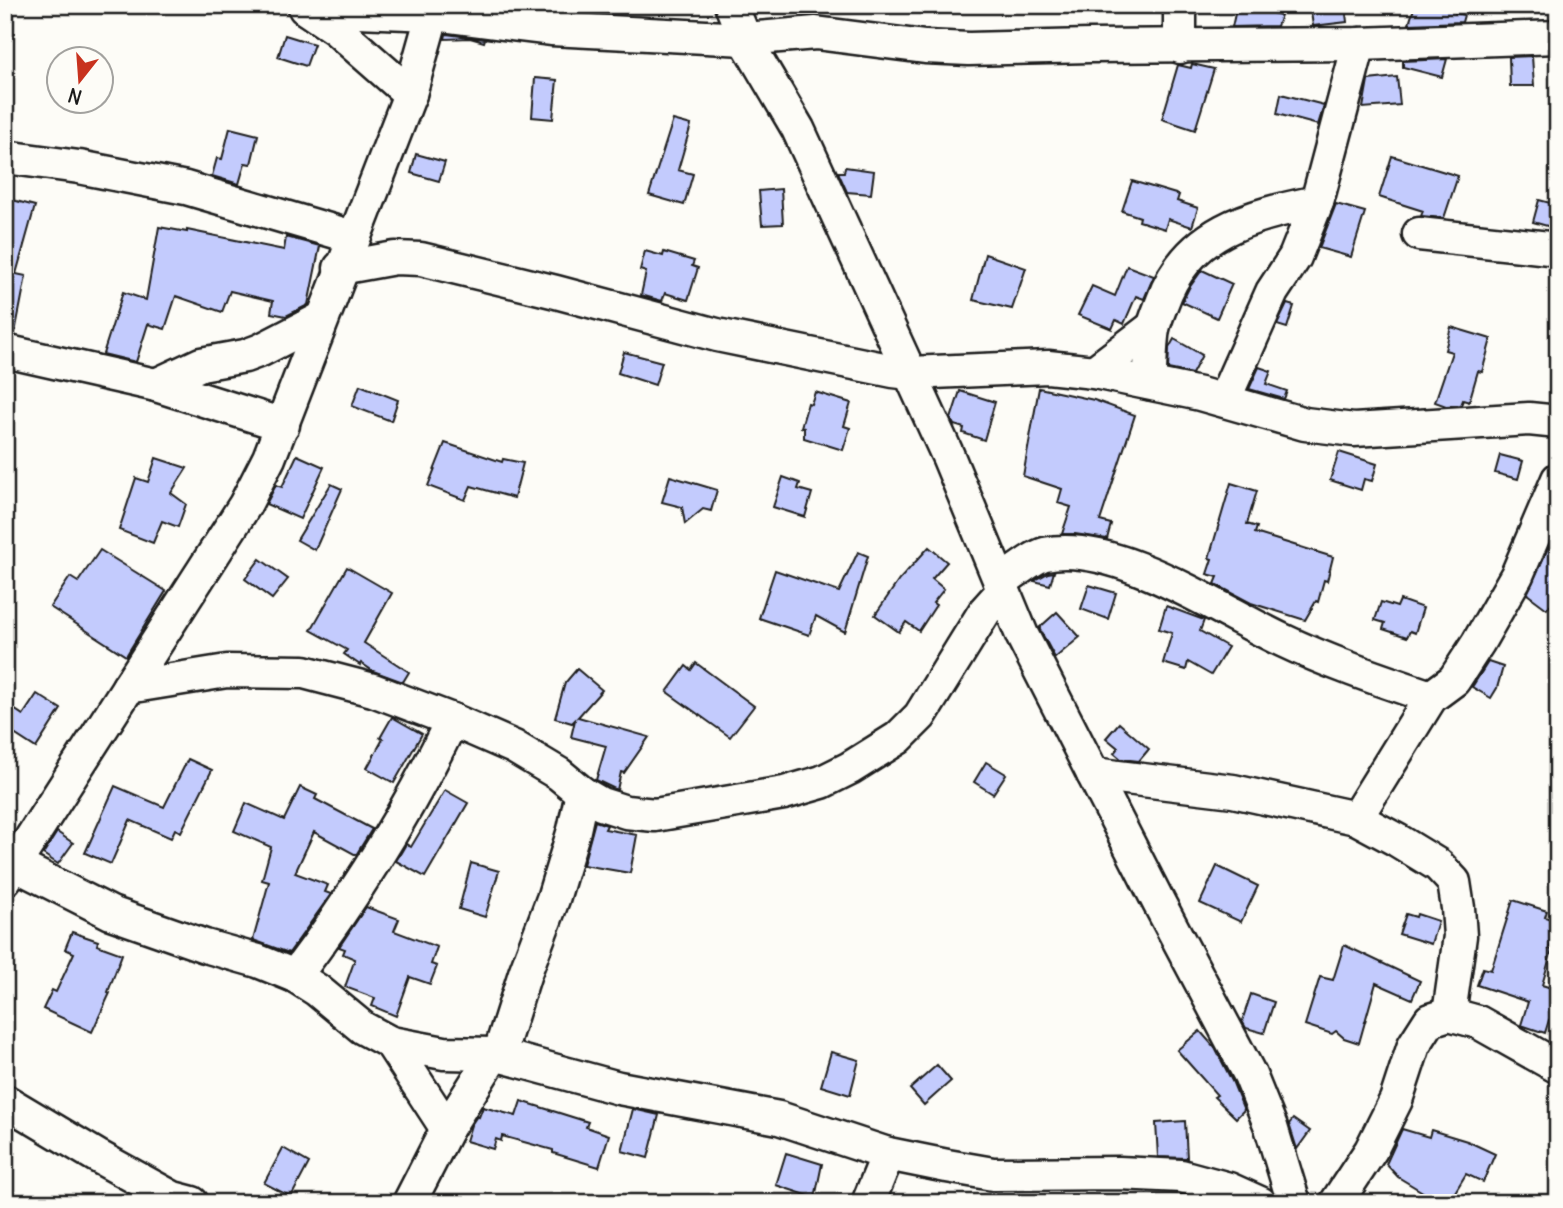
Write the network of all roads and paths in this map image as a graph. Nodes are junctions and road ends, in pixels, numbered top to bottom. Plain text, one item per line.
1 (731, 5) edge
2 (1180, 5) edge
3 (301, 7) edge
4 (434, 10) edge
5 (1558, 37) edge
6 (745, 39) junction
7 (1359, 44) junction
8 (1180, 47) junction
9 (410, 94) junction
10 (5, 157) edge
11 (1317, 201) junction
12 (357, 225) junction
13 (1419, 234) dead end
14 (1558, 249) edge
15 (395, 258) junction
16 (341, 268) junction
17 (321, 319) junction
18 (1153, 327) junction
19 (5, 351) edge
20 (1094, 372) junction
21 (910, 373) junction
22 (1149, 383) junction
23 (156, 385) junction
24 (1224, 400) junction
25 (1558, 422) edge
26 (283, 425) junction
27 (1558, 479) edge
28 (1002, 587) junction
29 (975, 626) junction
30 (1022, 635) junction
31 (128, 687) junction
32 (1432, 696) junction
33 (452, 720) junction
34 (1093, 774) junction
35 (582, 793) junction
36 (1356, 818) junction
37 (10, 872) edge
38 (295, 976) junction
39 (1449, 1014) junction
40 (391, 1044) junction
41 (496, 1055) junction
42 (1558, 1068) edge
43 (5, 1101) edge
44 (447, 1129) junction
45 (888, 1153) junction
46 (178, 1201) edge
47 (410, 1203) edge
48 (868, 1203) edge
49 (1260, 1203) edge
50 (1294, 1203) edge
51 (1336, 1203) edge

1 - 6 street
2 - 8 street
3 - 4 street
3 - 9 street
4 - 6 street
4 - 9 street
5 - 7 street
6 - 8 street
6 - 21 street
7 - 8 street
7 - 11 street
9 - 12 street
10 - 12 street
11 - 18 street
11 - 24 street
12 - 15 street
12 - 16 street
13 - 14 street
15 - 16 street
15 - 21 street
16 - 17 street
17 - 23 street
17 - 26 street
18 - 20 street
18 - 22 street
19 - 23 street
20 - 21 street
20 - 22 street
21 - 28 street
22 - 24 street
23 - 26 street
24 - 25 street
26 - 31 street
27 - 32 street
28 - 29 street
28 - 30 street
28 - 32 street
29 - 30 street
29 - 35 street
30 - 34 street
31 - 33 street
31 - 37 street
32 - 36 street
33 - 35 street
33 - 38 street
34 - 36 street
34 - 50 street
35 - 41 street
36 - 39 street
37 - 38 street
38 - 40 street
39 - 42 street
39 - 51 street
40 - 41 street
40 - 44 street
41 - 44 street
41 - 45 street
43 - 46 street
44 - 47 street
45 - 48 street
45 - 49 street

